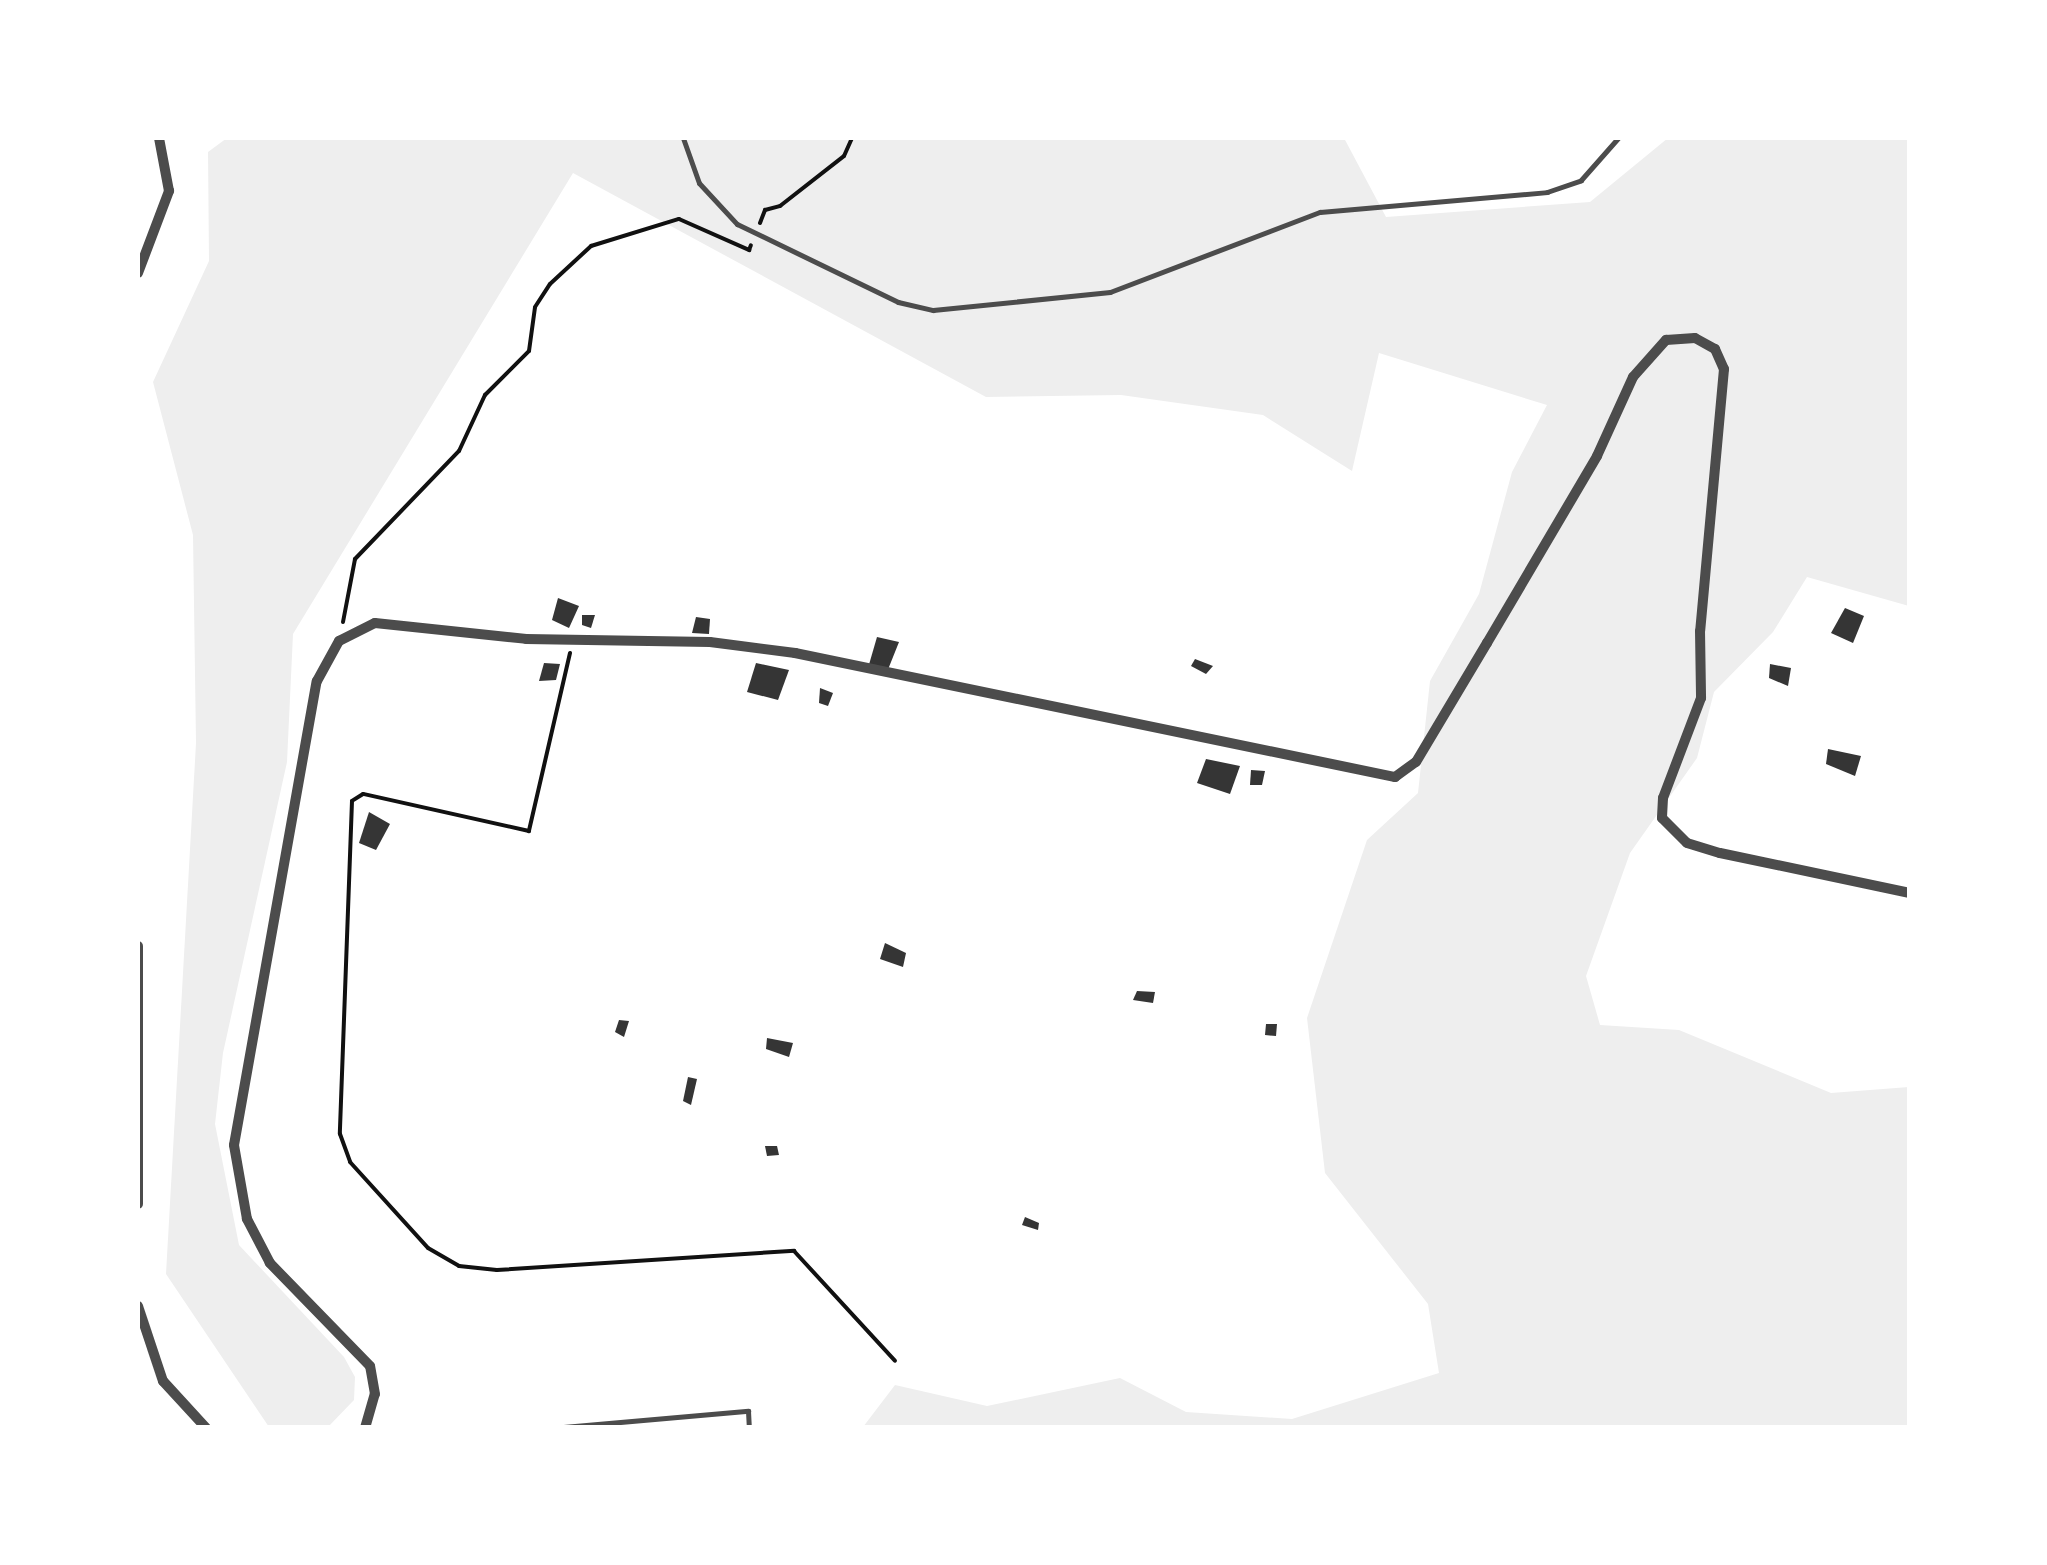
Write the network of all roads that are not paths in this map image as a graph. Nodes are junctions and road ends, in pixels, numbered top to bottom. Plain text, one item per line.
1 (160, 138) edge
2 (683, 138) edge
3 (1618, 138) edge
4 (138, 273) edge
5 (1910, 893) edge
6 (138, 946) edge
7 (138, 1204) edge
8 (138, 1306) edge
9 (206, 1428) edge
10 (365, 1428) edge
11 (552, 1428) edge
12 (750, 1428) edge

1 - 4 street
2 - 3 lane
5 - 10 street
6 - 7 street
8 - 9 street
11 - 12 lane

